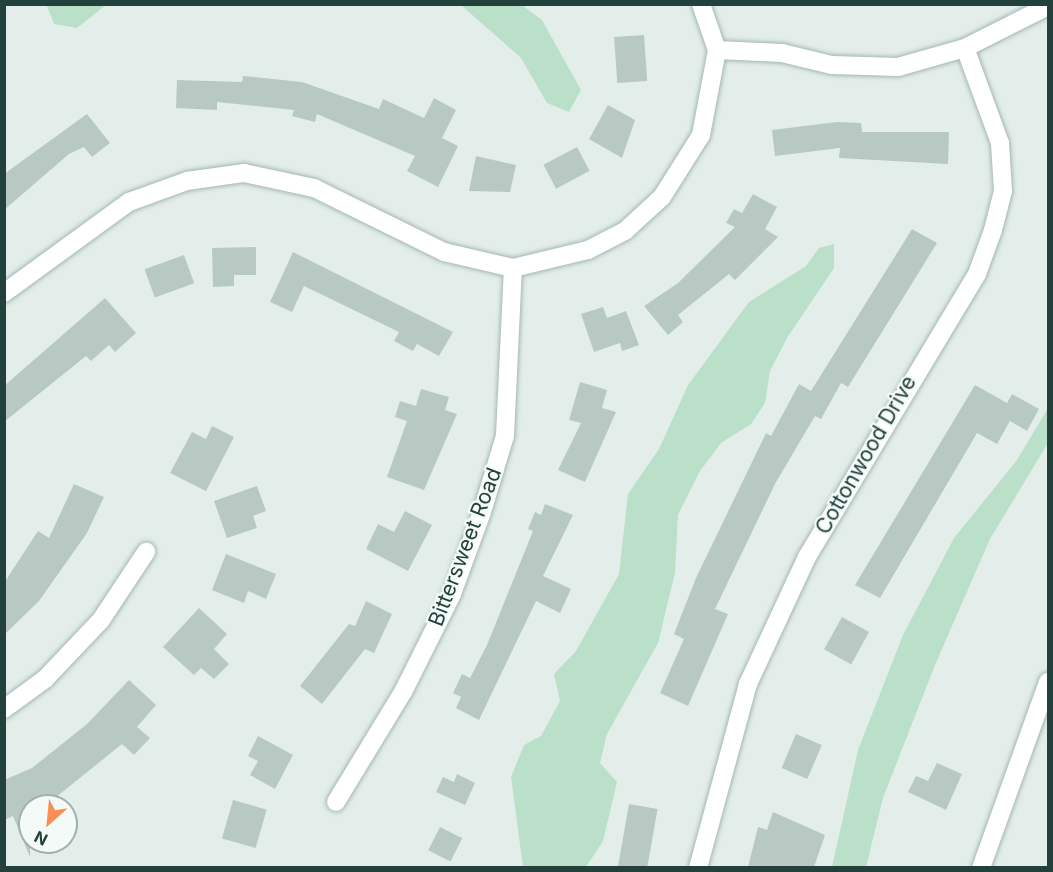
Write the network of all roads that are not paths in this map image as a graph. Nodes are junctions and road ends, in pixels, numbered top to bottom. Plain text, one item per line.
1 (700, 4) edge
2 (1048, 6) edge
3 (965, 48) junction
4 (717, 50) junction
5 (513, 268) junction
6 (4, 293) edge
7 (146, 552) dead end
8 (1048, 682) edge
9 (4, 709) edge
10 (336, 801) dead end
11 (698, 867) edge
12 (981, 867) edge

1 - 4 street
2 - 3 street
3 - 4 street
3 - 11 street, Cottonwood Drive
4 - 5 street
5 - 6 street
5 - 10 street, Bittersweet Road
7 - 9 street
8 - 12 street

